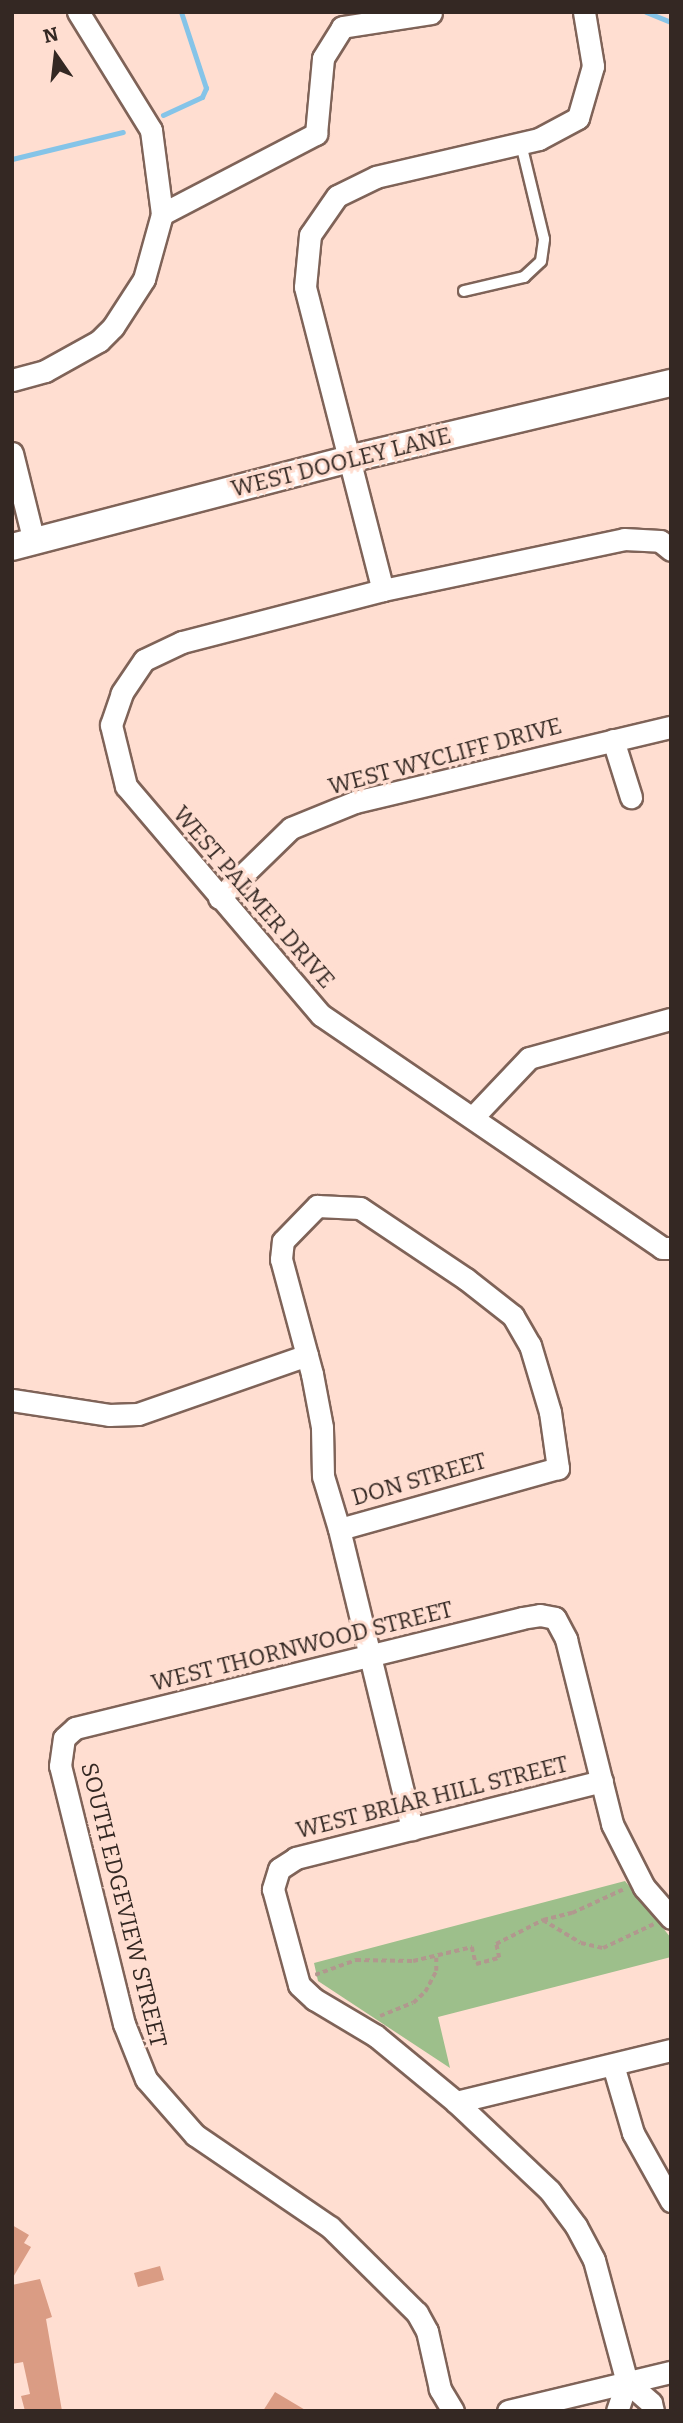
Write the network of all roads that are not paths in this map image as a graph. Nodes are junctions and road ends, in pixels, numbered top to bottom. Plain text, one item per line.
1 (78, 12) edge
2 (584, 12) edge
3 (431, 13) edge
4 (336, 19) edge
5 (521, 144) junction
6 (162, 214) junction
7 (464, 291) dead end
8 (12, 380) edge
9 (671, 383) edge
10 (12, 453) edge
11 (349, 459) junction
12 (23, 544) edge
13 (671, 551) edge
14 (383, 590) junction
15 (671, 727) edge
16 (613, 740) junction
17 (631, 797) dead end
18 (219, 898) junction
19 (671, 1018) edge
20 (473, 1117) junction
21 (671, 1248) edge
22 (307, 1354) junction
23 (12, 1400) edge
24 (338, 1529) junction
25 (369, 1657) junction
26 (64, 1738) joint
27 (602, 1781) junction
28 (412, 1829) junction
29 (669, 1916) edge
30 (671, 2050) edge
31 (613, 2065) junction
32 (456, 2102) junction
33 (671, 2201) edge
34 (671, 2372) edge
35 (626, 2382) junction
36 (453, 2411) edge
37 (508, 2411) edge
38 (617, 2411) edge
39 (653, 2411) edge

1 - 6 street
2 - 5 street
3 - 4 street
4 - 6 street
5 - 7 lane
5 - 11 street
6 - 8 street
9 - 11 street, WEST DOOLEY LANE
10 - 12 street
11 - 12 street, WEST DOOLEY LANE
11 - 14 street
13 - 14 street, WEST PALMER DRIVE
14 - 18 street, WEST PALMER DRIVE
15 - 16 street, WEST WYCLIFF DRIVE
16 - 17 street
16 - 18 street, WEST WYCLIFF DRIVE
18 - 20 street, WEST PALMER DRIVE
19 - 20 street
20 - 21 street, WEST PALMER DRIVE
22 - 23 street
22 - 24 street, DON STREET
22 - 24 street, DON STREET
24 - 25 street
25 - 26 street, WEST THORNWOOD STREET
25 - 27 street, WEST THORNWOOD STREET
25 - 28 street
26 - 36 street, SOUTH EDGEVIEW STREET
27 - 28 street, WEST BRIAR HILL STREET
27 - 29 street
28 - 32 street, WEST BRIAR HILL STREET
30 - 31 street
31 - 32 street
31 - 33 street
32 - 35 street
34 - 35 street
35 - 37 street
35 - 38 street
35 - 39 street

